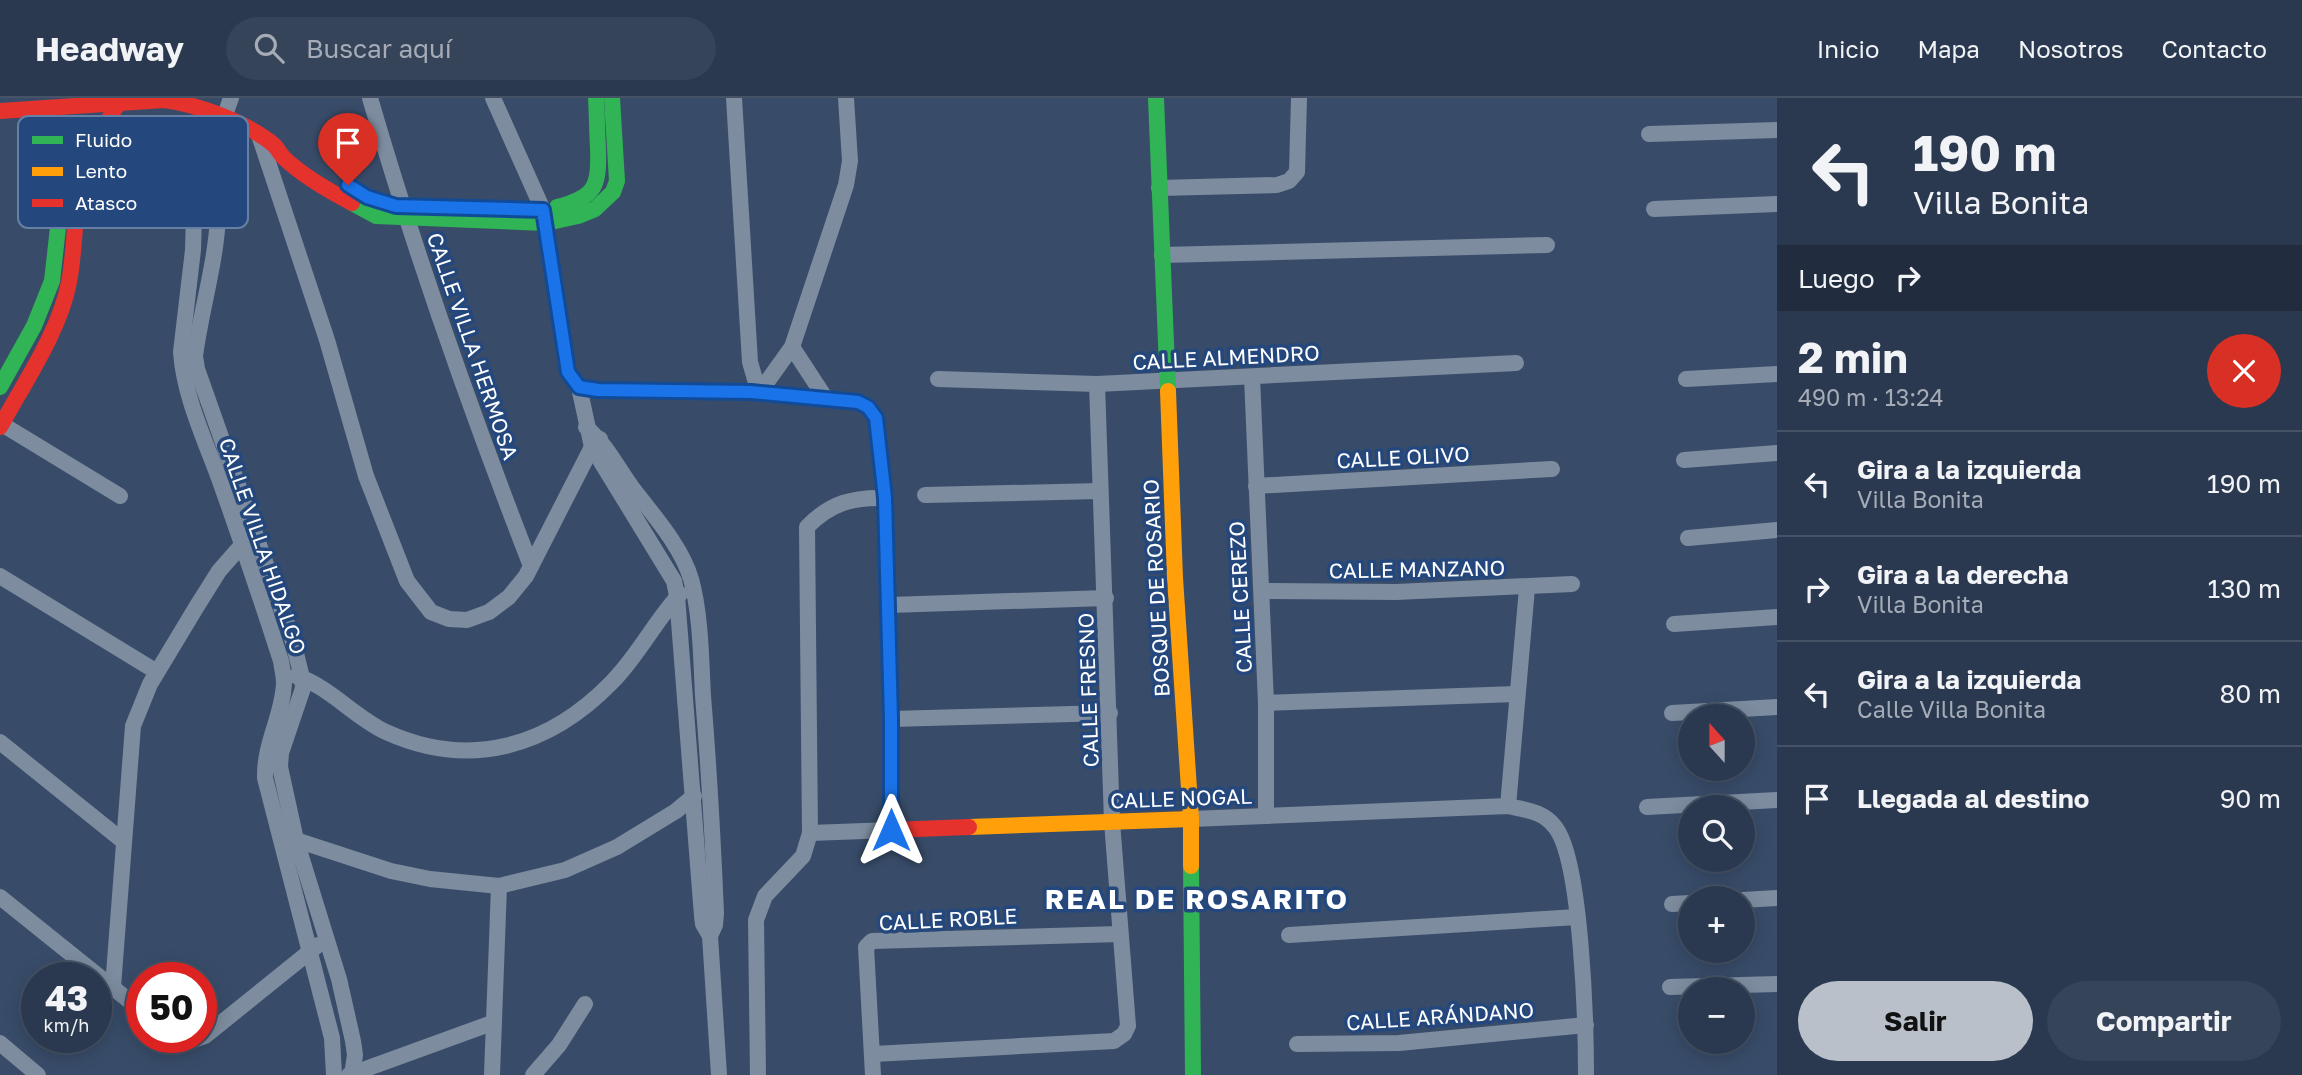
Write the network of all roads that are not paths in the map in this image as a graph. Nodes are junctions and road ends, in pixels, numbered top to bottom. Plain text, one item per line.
1 (231, 98) edge
2 (370, 98) edge
3 (494, 98) edge
4 (596, 98) edge
5 (612, 98) edge
6 (734, 98) edge
7 (846, 98) edge
8 (1156, 98) edge
9 (1299, 98) edge
10 (118, 101) edge
11 (0, 111) edge
12 (102, 116) edge
13 (220, 116) edge
14 (223, 116) edge
15 (248, 130) edge
16 (1777, 130) edge
17 (1649, 134) dead end
18 (259, 135) junction
19 (1159, 188) junction
20 (1777, 204) edge
21 (1654, 209) dead end
22 (405, 212) junction
23 (545, 216) junction
24 (58, 228) edge
25 (75, 228) edge
26 (194, 228) edge
27 (216, 228) edge
28 (1548, 245) dead end
29 (1162, 254) junction
30 (792, 347) junction
31 (1516, 363) dead end
32 (1777, 374) edge
33 (1252, 377) junction
34 (938, 379) dead end
35 (1686, 379) dead end
36 (1167, 382) junction
37 (1097, 384) junction
38 (0, 387) edge
39 (579, 387) junction
40 (759, 393) junction
41 (827, 399) junction
42 (1, 425) edge
43 (596, 443) junction
44 (1777, 453) edge
45 (1684, 460) dead end
46 (1552, 470) dead end
47 (1256, 486) junction
48 (1100, 491) junction
49 (925, 495) dead end
50 (120, 496) dead end
51 (885, 498) junction
52 (1777, 530) edge
53 (248, 537) junction
54 (1688, 538) dead end
55 (531, 566) junction
56 (0, 576) edge
57 (692, 583) junction
58 (1572, 584) dead end
59 (1527, 588) junction
60 (1262, 591) junction
61 (677, 596) junction
62 (1106, 598) junction
63 (889, 605) junction
64 (1777, 617) edge
65 (1674, 624) dead end
66 (157, 672) junction
67 (283, 673) junction
68 (302, 678) junction
69 (1516, 694) junction
70 (1266, 703) junction
71 (1777, 707) edge
72 (1110, 713) junction
73 (1672, 713) dead end
74 (891, 719) junction
75 (0, 742) edge
76 (694, 796) junction
77 (1777, 800) edge
78 (1508, 806) junction
79 (1647, 807) dead end
80 (1266, 816) junction
81 (1191, 819) junction
82 (1112, 822) junction
83 (891, 830) junction
84 (810, 833) junction
85 (296, 840) junction
86 (123, 841) junction
87 (499, 886) junction
88 (0, 897) edge
89 (1777, 898) edge
90 (1755, 899) edge
91 (1672, 904) dead end
92 (1678, 904) edge
93 (1577, 916) junction
94 (1120, 934) junction
95 (1289, 935) dead end
96 (710, 936) junction
97 (327, 940) junction
98 (310, 949) junction
99 (1777, 984) edge
100 (113, 987) junction
101 (1670, 987) dead end
102 (126, 998) edge
103 (585, 1004) dead end
104 (492, 1023) junction
105 (1586, 1025) junction
106 (217, 1027) edge
107 (0, 1043) edge
108 (1297, 1044) dead end
109 (874, 1054) junction
110 (37, 1075) edge
111 (334, 1075) edge
112 (351, 1075) edge
113 (492, 1075) edge
114 (533, 1075) edge
115 (719, 1075) edge
116 (758, 1075) edge
117 (873, 1075) edge
118 (1194, 1075) edge
119 (1586, 1075) edge

1 - 14 street, CALLE VILLA HIDALGO
2 - 22 street, CALLE VILLA HERMOSA
3 - 23 street
4 - 23 main road
5 - 23 main road
6 - 40 street
7 - 30 street
8 - 19 main road, BOSQUE DE ROSARIO
9 - 19 street
10 - 11 main road
10 - 12 main road
10 - 13 main road
15 - 18 main road
16 - 17 street
18 - 22 main road
18 - 55 street
19 - 29 main road, BOSQUE DE ROSARIO
20 - 21 street
22 - 23 main road
22 - 55 street, CALLE VILLA HERMOSA
23 - 39 main road
24 - 38 main road
25 - 42 main road
26 - 53 street, CALLE VILLA HIDALGO
27 - 53 street, CALLE VILLA HIDALGO
28 - 29 street
29 - 36 main road, BOSQUE DE ROSARIO
30 - 40 street
30 - 41 street
31 - 33 street, CALLE ALMENDRO
32 - 35 street
33 - 36 street, CALLE ALMENDRO
33 - 47 street, CALLE CEREZO
34 - 37 street, CALLE ALMENDRO
36 - 37 street, CALLE ALMENDRO
36 - 81 main road, BOSQUE DE ROSARIO
37 - 48 street, CALLE FRESNO
39 - 40 main road
39 - 43 street
40 - 41 main road
41 - 51 main road
42 - 50 street
43 - 55 street
43 - 57 street
43 - 61 street
44 - 45 street
46 - 47 street, CALLE OLIVO
47 - 60 street, CALLE CEREZO
48 - 49 street
48 - 62 street, CALLE FRESNO
51 - 63 main road
51 - 84 street
52 - 54 street
53 - 66 street
53 - 67 street, CALLE VILLA HIDALGO
53 - 68 street, CALLE VILLA HIDALGO
56 - 66 street
57 - 61 street
57 - 96 street
58 - 59 street, CALLE MANZANO
59 - 60 street, CALLE MANZANO
59 - 69 street
60 - 70 street, CALLE CEREZO
61 - 68 street
61 - 76 street
62 - 63 street
62 - 72 street, CALLE FRESNO
63 - 74 main road
64 - 65 street
66 - 86 street
67 - 68 street
67 - 98 street, CALLE VILLA HIDALGO
68 - 85 street, CALLE VILLA HIDALGO
69 - 70 street
69 - 78 street
70 - 80 street, CALLE CEREZO
71 - 73 street
72 - 74 street
72 - 82 street, CALLE FRESNO
74 - 83 main road
75 - 86 street
76 - 87 street
76 - 96 street
77 - 79 street
78 - 80 street, CALLE NOGAL
78 - 93 street, CALLE NOGAL
80 - 81 street, CALLE NOGAL
81 - 82 main road, CALLE NOGAL
81 - 118 main road, BOSQUE DE ROSARIO
82 - 83 main road, CALLE NOGAL
82 - 94 street, CALLE FRESNO
83 - 84 street, CALLE NOGAL
84 - 116 street
85 - 87 street
85 - 97 street, CALLE VILLA HIDALGO
86 - 100 street
87 - 104 street
88 - 100 street
89 - 90 street
91 - 92 street
93 - 95 street
93 - 105 street, CALLE NOGAL
94 - 109 street, CALLE FRESNO
94 - 109 street, CALLE ROBLE
96 - 115 street
97 - 98 street
97 - 112 street, CALLE VILLA HIDALGO
98 - 106 street
98 - 111 street, CALLE VILLA HIDALGO
99 - 101 street
100 - 102 street
103 - 114 street
104 - 112 street
104 - 113 street
105 - 108 street, CALLE ARÁNDANO
105 - 119 street, CALLE NOGAL
107 - 110 street
109 - 117 street, CALLE ROBLE

